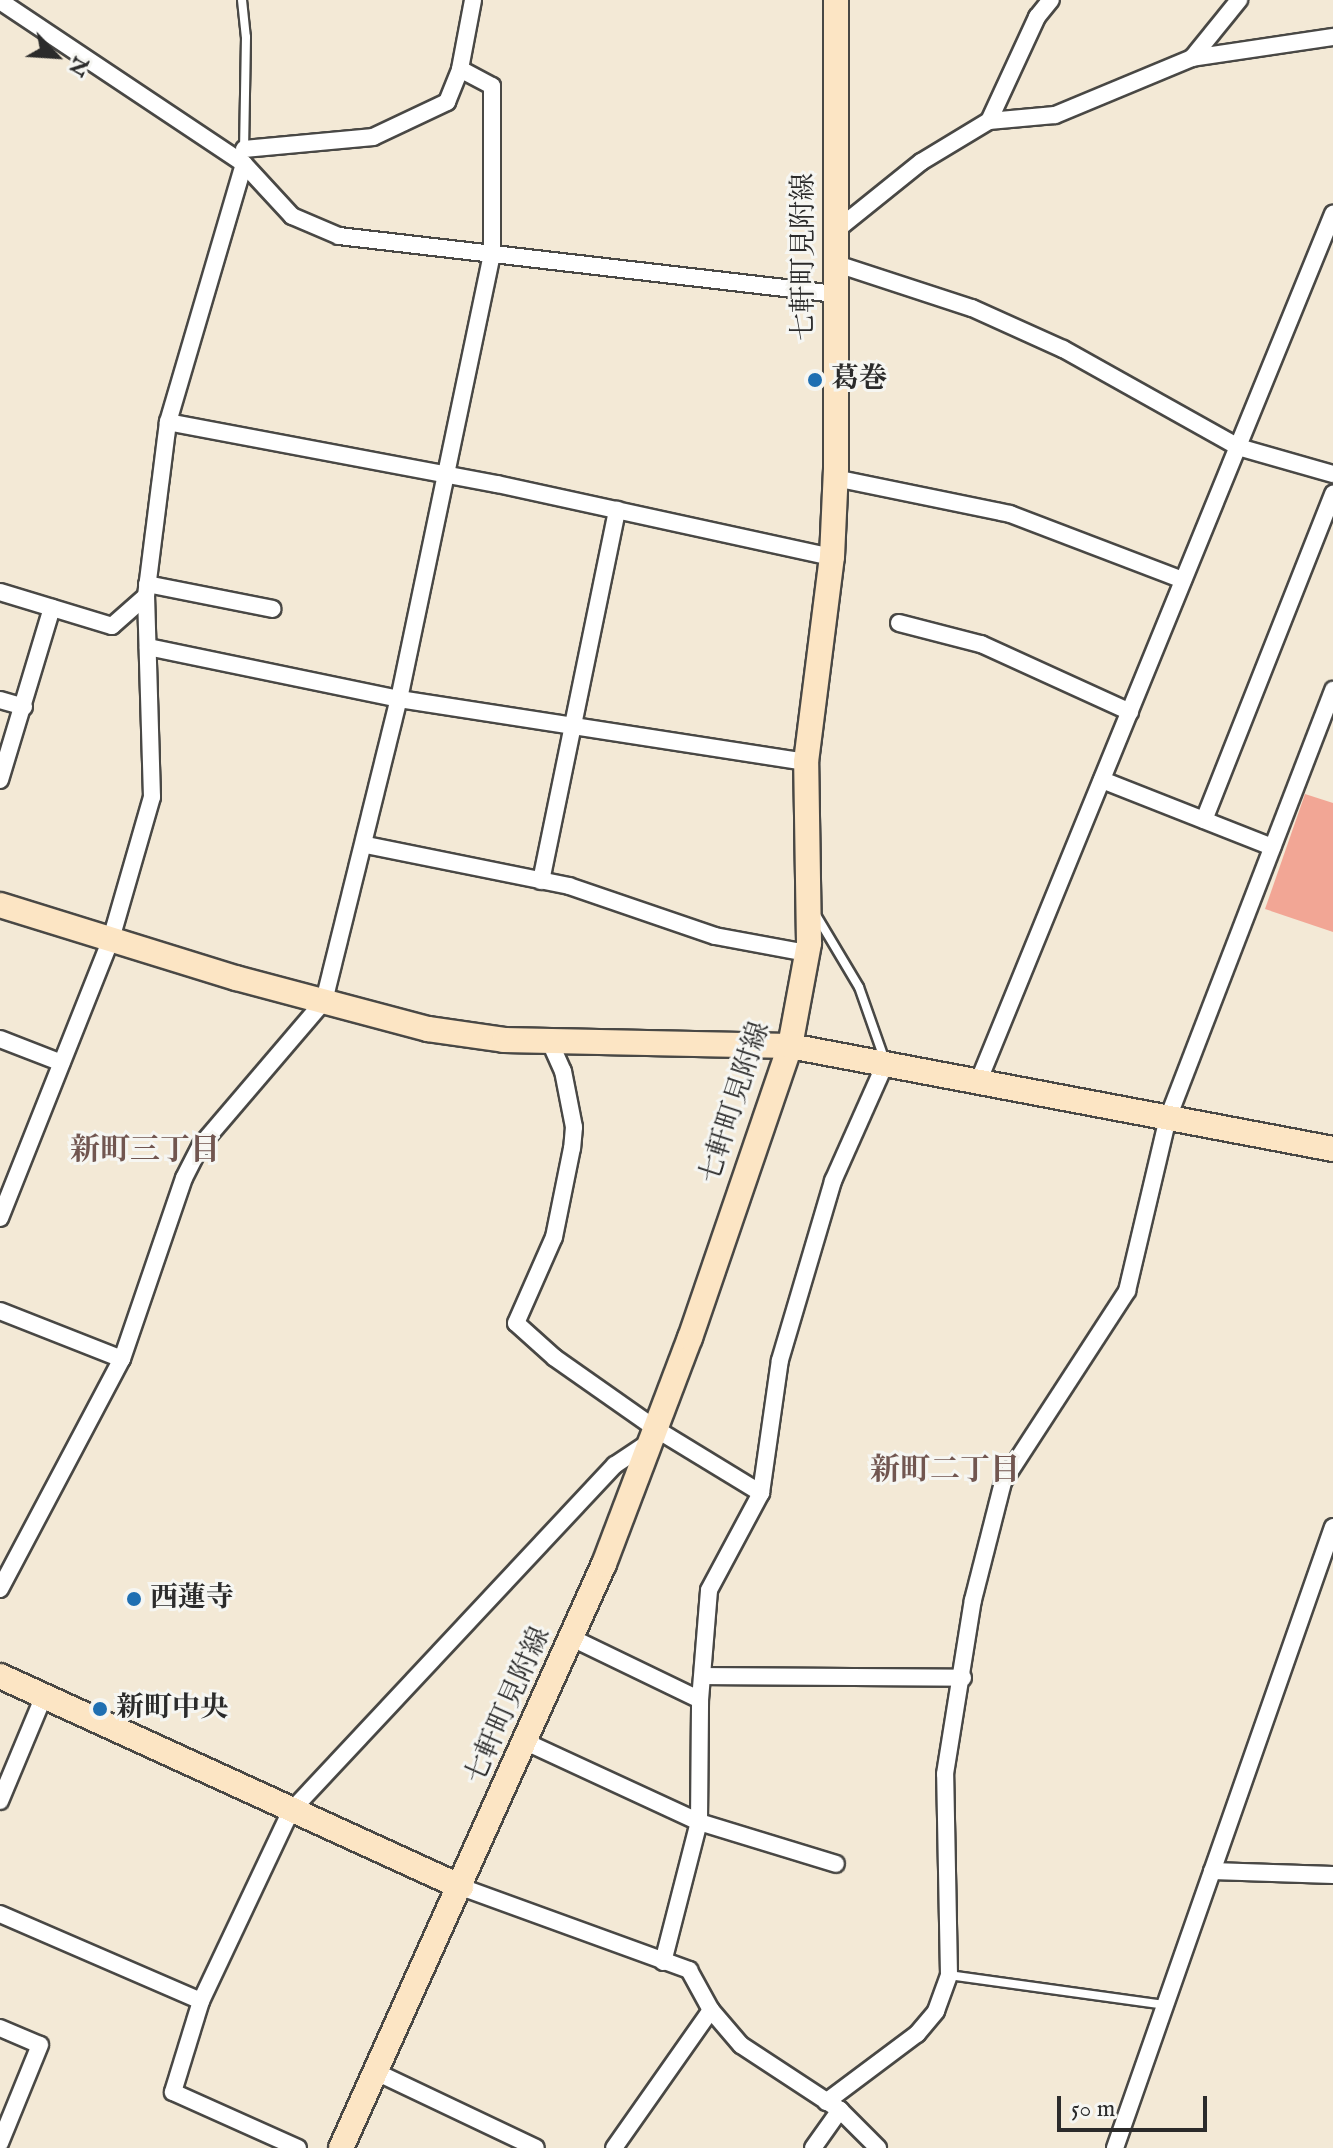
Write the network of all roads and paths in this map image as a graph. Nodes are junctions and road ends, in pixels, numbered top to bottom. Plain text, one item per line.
1 (242, 0) edge
2 (473, 0) edge
3 (836, 0) edge
4 (1051, 0) edge
5 (1239, 0) edge
6 (0, 1) edge
7 (1333, 37) edge
8 (1192, 58) junction
9 (460, 69) junction
10 (989, 121) junction
11 (244, 156) junction
12 (1333, 214) edge
13 (834, 232) junction
14 (492, 255) junction
15 (834, 263) junction
16 (836, 294) junction
17 (168, 422) junction
18 (1238, 447) junction
19 (1333, 474) edge
20 (447, 477) junction
21 (835, 478) junction
22 (1333, 494) edge
23 (617, 510) junction
24 (832, 557) junction
25 (1183, 580) junction
26 (146, 590) junction
27 (0, 592) edge
28 (52, 608) junction
29 (273, 609) dead end
30 (899, 623) dead end
31 (148, 647) junction
32 (1333, 690) edge
33 (399, 699) junction
34 (0, 700) edge
35 (24, 707) junction
36 (1130, 712) junction
37 (572, 726) junction
38 (806, 762) junction
39 (0, 780) edge
40 (1102, 780) junction
41 (1204, 820) junction
42 (366, 845) junction
43 (1272, 847) junction
44 (541, 881) junction
45 (807, 900) junction
46 (0, 905) edge
47 (111, 939) junction
48 (807, 953) junction
49 (324, 1001) junction
50 (0, 1039) edge
51 (549, 1040) junction
52 (790, 1046) junction
53 (886, 1062) junction
54 (62, 1063) junction
55 (979, 1080) junction
56 (1168, 1118) junction
57 (1333, 1149) edge
58 (0, 1218) edge
59 (0, 1311) edge
60 (122, 1359) junction
61 (654, 1435) junction
62 (761, 1493) junction
63 (1332, 1531) edge
64 (0, 1589) edge
65 (572, 1638) junction
66 (0, 1676) edge
67 (703, 1676) junction
68 (963, 1678) junction
69 (44, 1696) junction
70 (700, 1700) junction
71 (526, 1742) junction
72 (0, 1801) edge
73 (291, 1811) junction
74 (699, 1822) junction
75 (836, 1864) dead end
76 (1212, 1871) junction
77 (1333, 1875) edge
78 (461, 1887) junction
79 (0, 1914) edge
80 (663, 1962) junction
81 (949, 1975) junction
82 (201, 2001) junction
83 (1165, 2005) junction
84 (711, 2010) junction
85 (0, 2028) edge
86 (374, 2071) junction
87 (833, 2106) junction
88 (0, 2143) edge
89 (298, 2148) edge
90 (341, 2148) edge
91 (536, 2148) edge
92 (614, 2148) edge
93 (813, 2148) edge
94 (878, 2148) edge
95 (1115, 2148) edge

1 - 11 lane
2 - 9 street
3 - 13 main road, 七軒町見附線
4 - 10 street
5 - 8 street
6 - 11 street
7 - 8 street
8 - 10 street
9 - 11 street
9 - 14 street
10 - 13 street
11 - 14 street
11 - 17 street
12 - 18 street
13 - 15 main road, 七軒町見附線
14 - 16 street
14 - 20 street
15 - 16 main road, 七軒町見附線
15 - 18 street
16 - 21 main road, 七軒町見附線
17 - 20 street
17 - 26 street
18 - 19 street
18 - 25 street
20 - 23 street
20 - 33 street
21 - 24 main road, 七軒町見附線
21 - 25 street
22 - 41 street
23 - 24 street
23 - 37 street
24 - 38 main road, 七軒町見附線
25 - 36 street
26 - 28 street
26 - 29 street
26 - 31 street
27 - 28 street
28 - 35 street
30 - 36 street
31 - 33 street
31 - 47 street
32 - 43 street
33 - 37 street
33 - 42 street
34 - 35 street
35 - 39 street
36 - 40 street
37 - 38 street
37 - 44 street
38 - 45 main road, 七軒町見附線
40 - 41 street
40 - 55 street
41 - 43 street
42 - 44 street
42 - 49 street
43 - 56 street
44 - 48 street
45 - 48 main road, 七軒町見附線
45 - 53 lane
46 - 47 main road
47 - 49 main road
47 - 54 street
48 - 52 main road, 七軒町見附線
49 - 51 main road
49 - 60 street
50 - 54 street
51 - 52 main road
51 - 61 street
52 - 53 main road
52 - 61 main road, 七軒町見附線
53 - 55 main road
53 - 62 street
54 - 58 street
55 - 56 main road
56 - 57 main road
56 - 68 street
59 - 60 street
60 - 64 street
61 - 62 street
61 - 65 main road, 七軒町見附線
61 - 73 street
62 - 67 street
63 - 76 street
65 - 70 street
65 - 71 main road, 七軒町見附線
66 - 69 main road
67 - 68 street
67 - 70 street
68 - 81 street
69 - 72 street
69 - 73 main road
70 - 74 street
71 - 74 street
71 - 78 main road, 七軒町見附線
73 - 78 main road
73 - 82 street
74 - 75 street
74 - 80 street
76 - 77 street
76 - 83 street
78 - 80 street
78 - 86 main road, 七軒町見附線
79 - 82 street
80 - 84 street
81 - 83 lane
81 - 87 street
82 - 89 street
83 - 95 street
84 - 87 street
84 - 92 street
85 - 88 street
86 - 90 main road, 七軒町見附線
86 - 91 street
87 - 93 street
87 - 94 street

